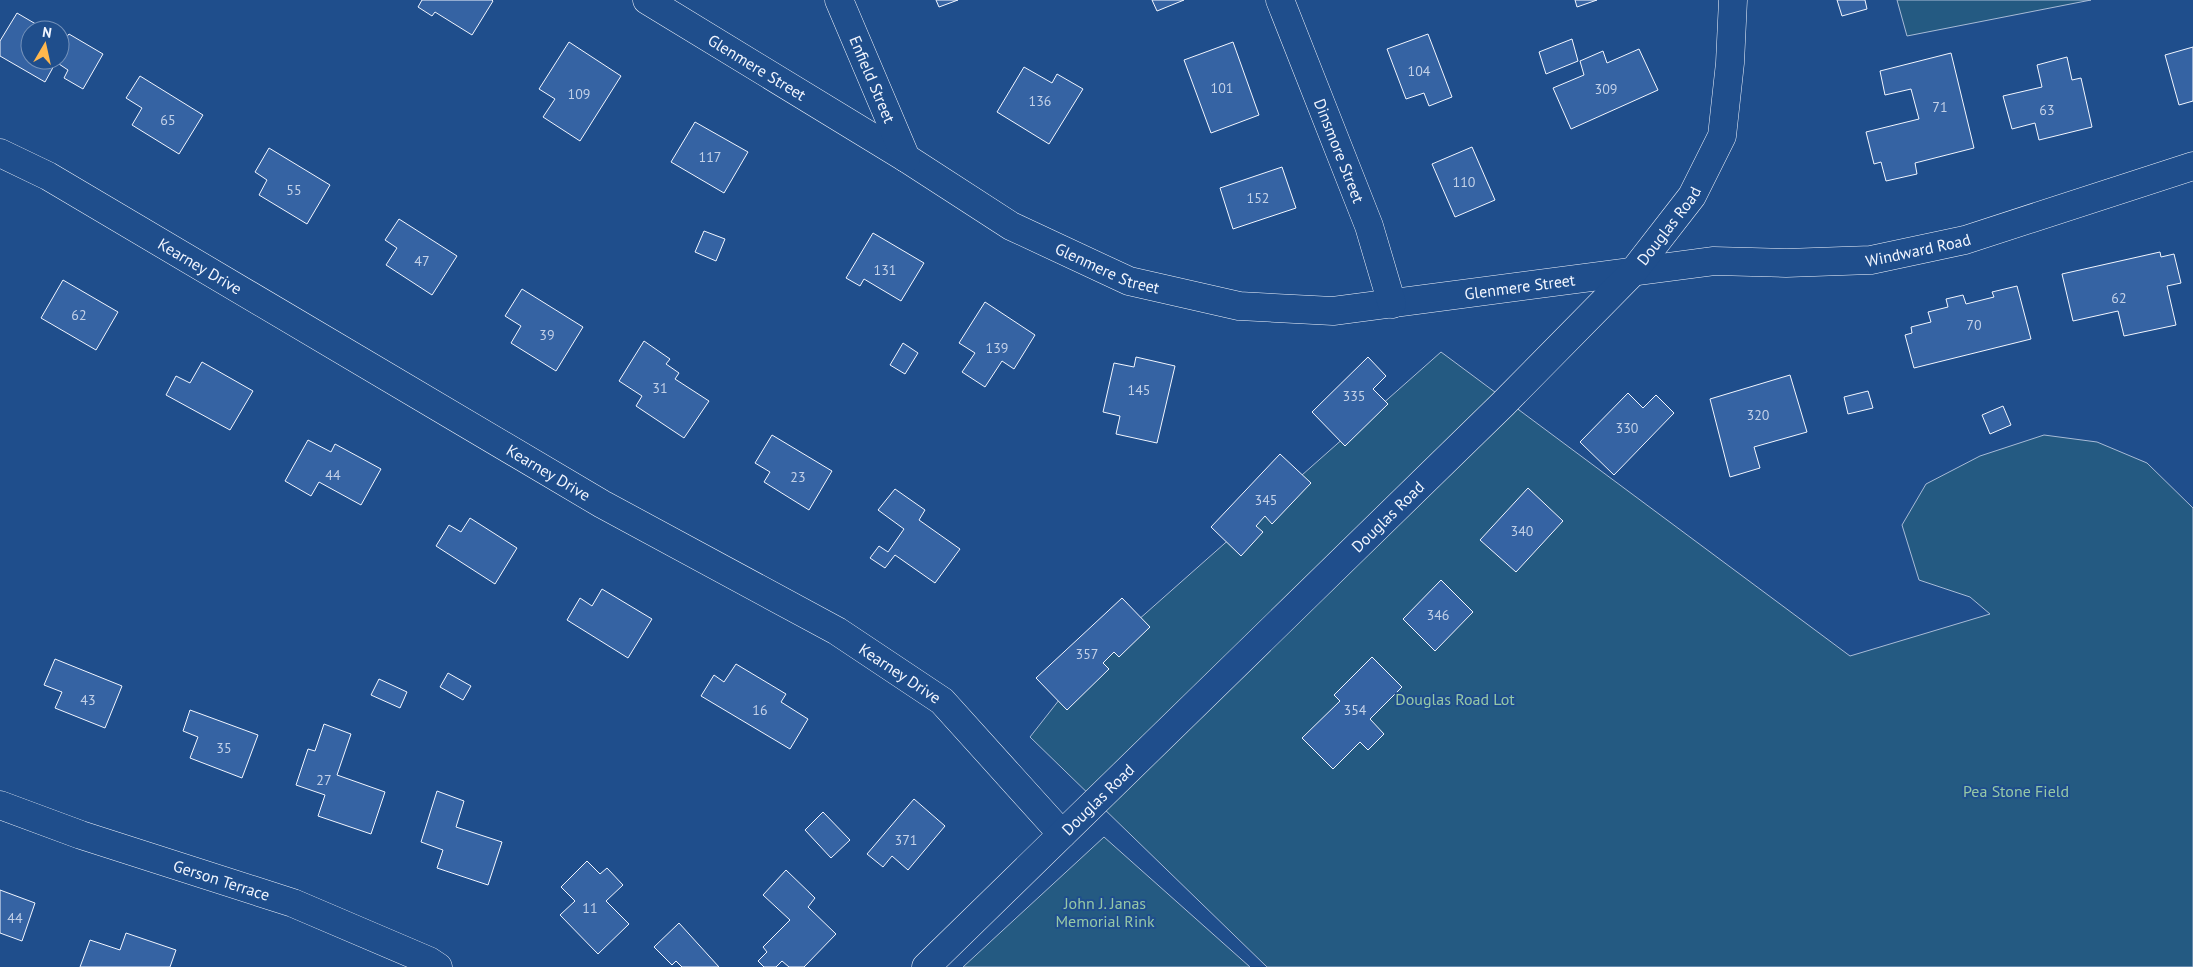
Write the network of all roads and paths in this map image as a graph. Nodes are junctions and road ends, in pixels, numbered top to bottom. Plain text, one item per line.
1 (647, 0) edge
2 (839, 0) edge
3 (1280, 0) edge
4 (1733, 0) edge
5 (0, 153) edge
6 (906, 158) junction
7 (2193, 166) edge
8 (1633, 272) junction
9 (1392, 304) junction
10 (0, 805) edge
11 (1062, 834) junction
12 (438, 967) edge
13 (926, 967) edge

1 - 6 street, Glenmere Street
2 - 6 street, Enfield Street
3 - 9 street, Dinsmore Street
4 - 8 street, Douglas Road
5 - 11 street, Kearney Drive
6 - 9 street, Glenmere Street
7 - 8 street, Windward Road
8 - 9 street, Glenmere Street
8 - 11 street, Douglas Road
10 - 12 street, Gerson Terrace
11 - 13 street, Douglas Road

